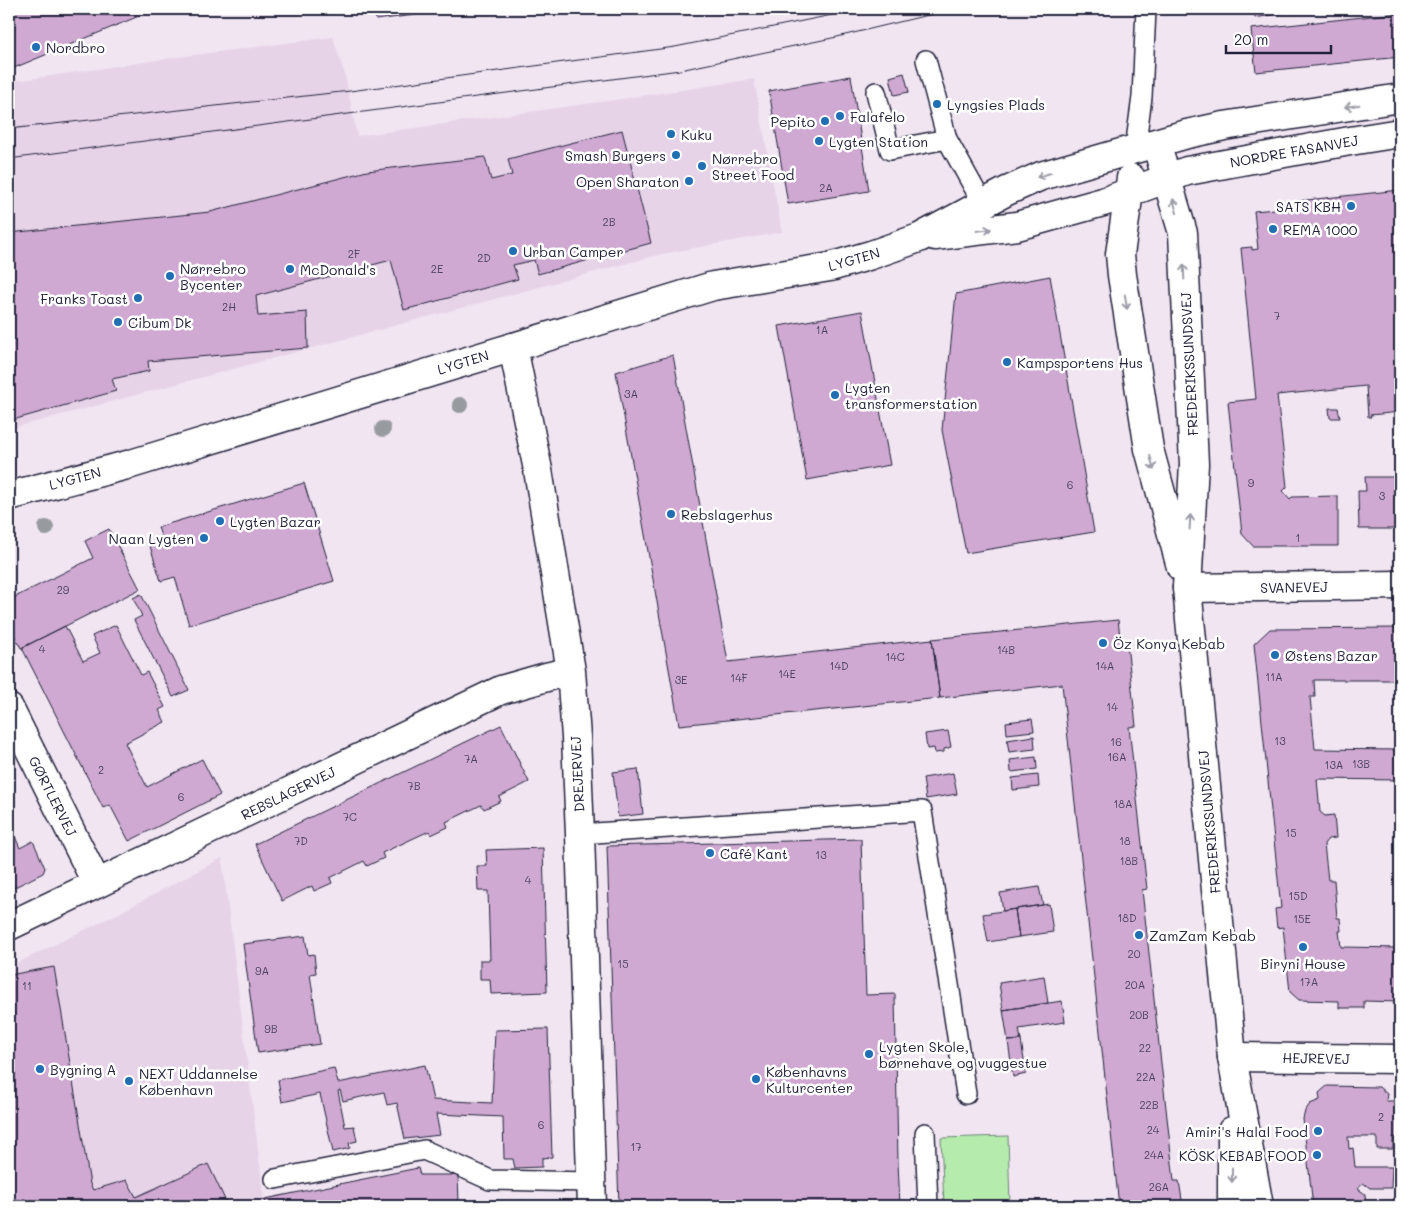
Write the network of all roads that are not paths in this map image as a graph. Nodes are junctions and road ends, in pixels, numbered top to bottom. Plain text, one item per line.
1 (1146, 9) edge
2 (926, 60) dead end
3 (876, 92) dead end
4 (1400, 98) edge
5 (1400, 132) edge
6 (947, 140) junction
7 (1146, 146) junction
8 (1177, 175) junction
9 (1129, 192) junction
10 (983, 204) junction
11 (919, 238) junction
12 (513, 347) junction
13 (9, 496) edge
14 (1400, 586) edge
15 (1187, 588) junction
16 (571, 671) junction
17 (9, 708) edge
18 (580, 834) junction
19 (97, 884) junction
20 (9, 926) edge
21 (1232, 1057) junction
22 (1400, 1059) edge
23 (966, 1094) dead end
24 (924, 1133) dead end
25 (275, 1179) dead end
26 (592, 1194) edge
27 (928, 1206) edge
28 (1232, 1206) edge
29 (1258, 1206) edge

1 - 7 lane
2 - 6 lane
3 - 6 lane
4 -> 7 street, LYGTEN
5 - 8 street, NORDRE FASANVEJ
6 - 10 lane
7 - 8 street, FREDERIKSSUNDSVEJ
7 - 9 street, FREDERIKSSUNDSVEJ
7 -> 10 street, LYGTEN
8 - 9 street, NORDRE FASANVEJ
15 -> 8 street, FREDERIKSSUNDSVEJ
11 -> 9 street, LYGTEN
9 -> 15 street, FREDERIKSSUNDSVEJ
10 - 11 street, LYGTEN
11 - 12 street, LYGTEN
12 - 13 street, LYGTEN
12 - 16 street, DREJERVEJ
14 - 15 street, SVANEVEJ
15 - 21 street, FREDERIKSSUNDSVEJ
16 - 18 street, DREJERVEJ
16 - 19 street, REBSLAGERVEJ
17 - 19 street, GØRTLERVEJ
18 - 23 lane
18 - 26 street, DREJERVEJ
19 - 20 street, REBSLAGERVEJ
21 - 22 street, HEJREVEJ
21 -> 28 street, FREDERIKSSUNDSVEJ
21 - 29 street, FREDERIKSSUNDSVEJ
24 - 27 lane
25 - 26 lane

